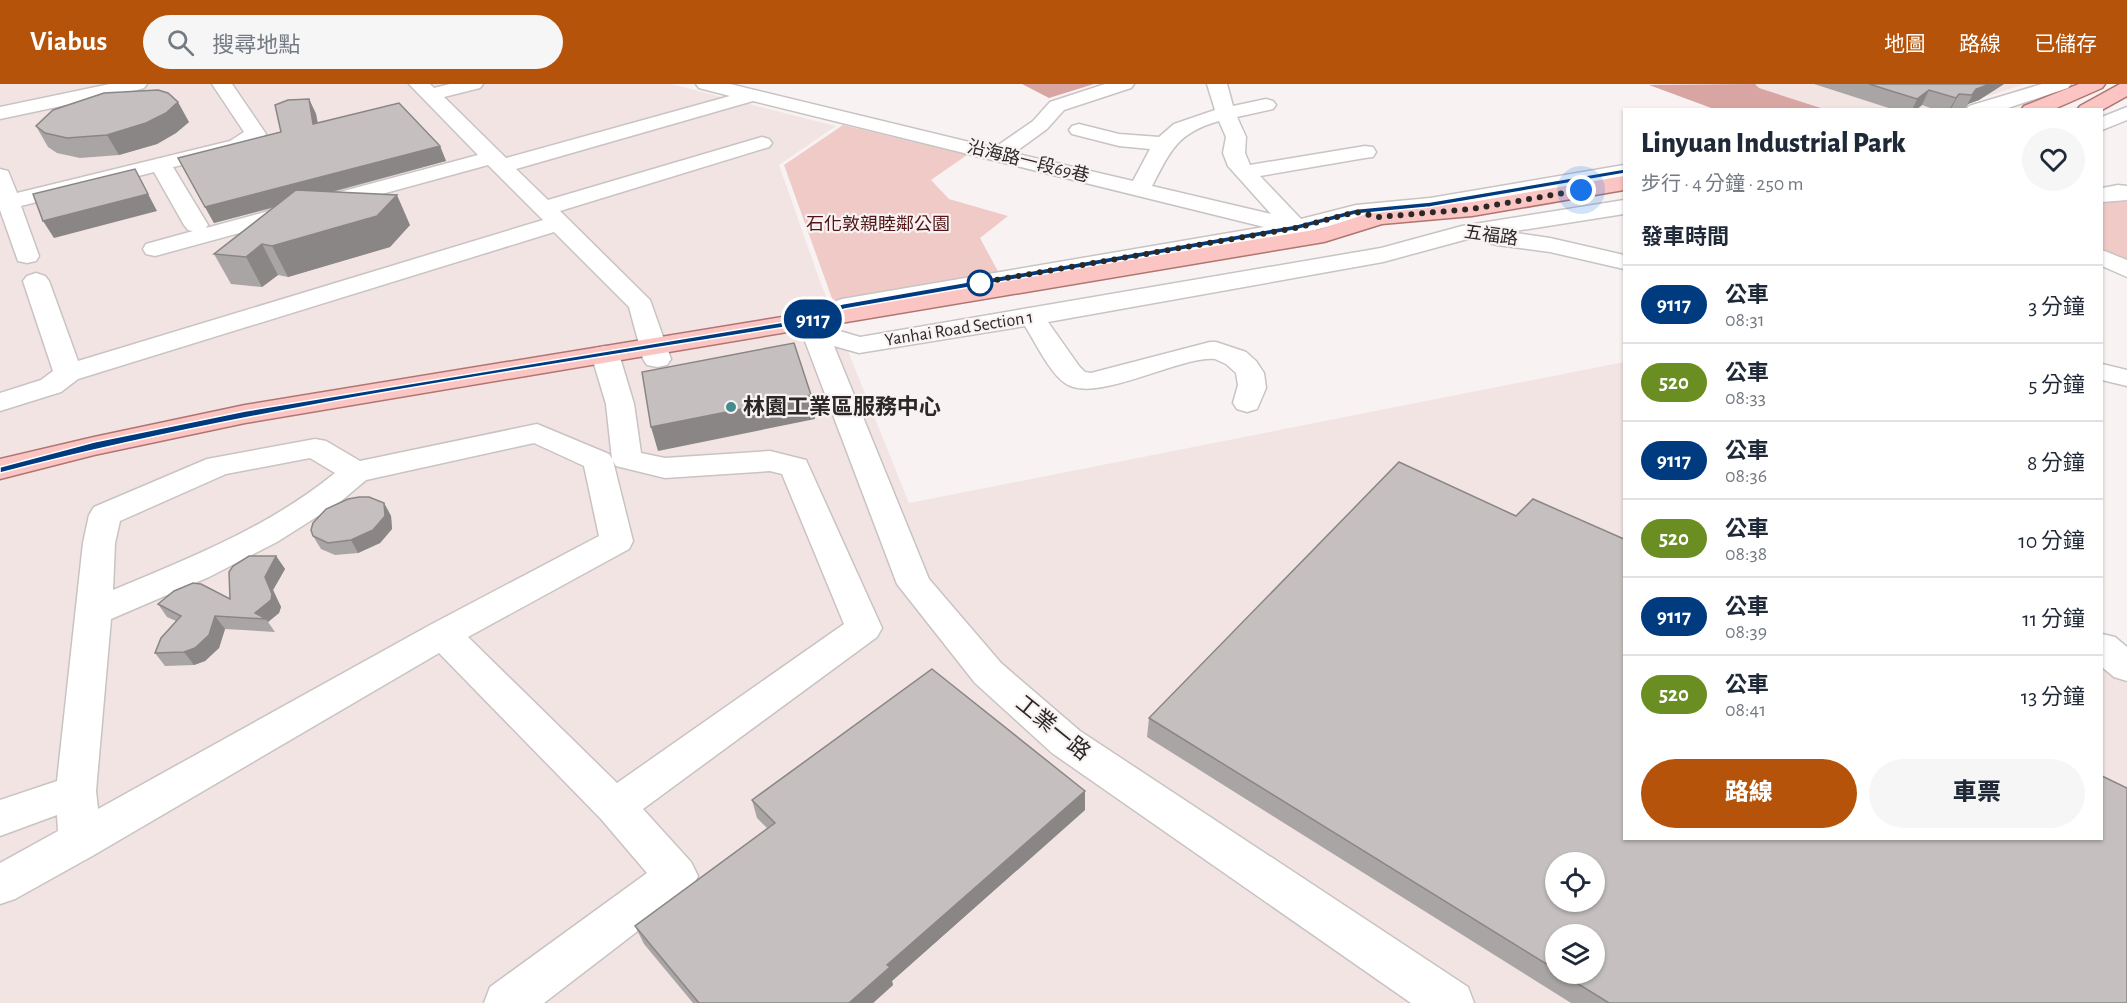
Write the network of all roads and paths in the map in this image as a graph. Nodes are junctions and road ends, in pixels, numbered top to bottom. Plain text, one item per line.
1 (137, 84) edge
2 (222, 84) edge
3 (473, 84) edge
4 (706, 84) edge
5 (1124, 84) edge
6 (1217, 84) edge
7 (2061, 84) edge
8 (2095, 84) edge
9 (2127, 88) edge
10 (424, 89) edge
11 (754, 96) junction
12 (1266, 105) dead end
13 (1985, 108) edge
14 (2037, 108) edge
15 (2091, 108) edge
16 (0, 113) edge
17 (2127, 113) edge
18 (1226, 114) junction
19 (2103, 124) edge
20 (1079, 130) dead end
21 (762, 143) dead end
22 (1165, 144) junction
23 (1365, 152) dead end
24 (997, 155) junction
25 (497, 161) junction
26 (160, 165) junction
27 (1623, 171) edge
28 (1244, 172) junction
29 (0, 177) edge
30 (1623, 183) edge
31 (1139, 190) junction
32 (2127, 193) edge
33 (1623, 195) edge
34 (2103, 195) edge
35 (9, 202) junction
36 (1623, 207) edge
37 (1368, 214) junction
38 (552, 216) junction
39 (196, 225) dead end
40 (1433, 226) junction
41 (1296, 228) junction
42 (1462, 233) junction
43 (1324, 235) junction
44 (1350, 242) junction
45 (155, 249) dead end
46 (27, 256) dead end
47 (2103, 258) edge
48 (1623, 262) edge
49 (2127, 270) edge
50 (36, 281) dead end
51 (1032, 317) junction
52 (813, 327) junction
53 (655, 353) junction
54 (606, 361) junction
55 (2103, 372) edge
56 (68, 373) junction
57 (2127, 378) edge
58 (0, 402) edge
59 (1247, 403) dead end
60 (613, 460) junction
61 (0, 469) edge
62 (356, 472) junction
63 (0, 486) edge
64 (94, 612) junction
65 (443, 634) junction
66 (2103, 648) edge
67 (2127, 668) edge
68 (76, 791) junction
69 (615, 807) junction
70 (0, 818) edge
71 (79, 842) junction
72 (0, 885) edge
73 (507, 1003) edge
74 (1451, 1003) edge

1 - 16 street
2 - 26 street
3 - 10 street
4 - 11 street, 沿海路一段69巷
5 - 24 street
6 - 18 street
7 - 13 street
8 - 14 main road
9 - 15 main road
10 - 25 street
11 - 24 street, 沿海路一段69巷
11 - 25 street
12 - 18 street
17 - 19 street
18 - 22 street
18 - 28 street
20 - 22 street
21 - 38 street
22 - 31 street
23 - 28 street
24 - 31 street, 沿海路一段69巷
25 - 38 street
25 - 45 street
26 - 35 street
26 - 39 street
27 - 37 street, Yanhai Road Section 1
28 - 41 street
29 - 35 street
30 - 37 main road, Yanhai Road Section 1
31 - 41 street, 沿海路一段69巷
32 - 34 street
33 - 40 main road, Yanhai Road Section 1
35 - 46 street
36 - 42 street, Yanhai Road Section 1
37 - 40 street, 五福路
37 - 41 street, Yanhai Road Section 1
37 - 43 main road, Yanhai Road Section 1
38 - 53 street
38 - 56 street
40 - 42 street, 五福路
40 - 44 main road, Yanhai Road Section 1
41 - 43 street, 沿海路一段69巷
41 - 52 street, Yanhai Road Section 1
42 - 48 street, 五福路
42 - 51 street, Yanhai Road Section 1
43 - 44 street, 沿海路一段69巷
43 - 52 main road, Yanhai Road Section 1
44 - 52 main road, Yanhai Road Section 1
47 - 49 street
50 - 56 street
51 - 52 street, Yanhai Road Section 1
51 - 59 street
52 - 53 main road
52 - 74 street, 工業一路
53 - 54 main road
54 - 60 street
54 - 61 main road
54 - 63 main road
55 - 57 street
56 - 58 street
60 - 62 street
60 - 65 street
60 - 69 street
62 - 64 street
62 - 64 street
64 - 68 street
65 - 69 street
65 - 71 street
66 - 67 street
68 - 70 street
68 - 71 street
69 - 73 street
71 - 72 street

